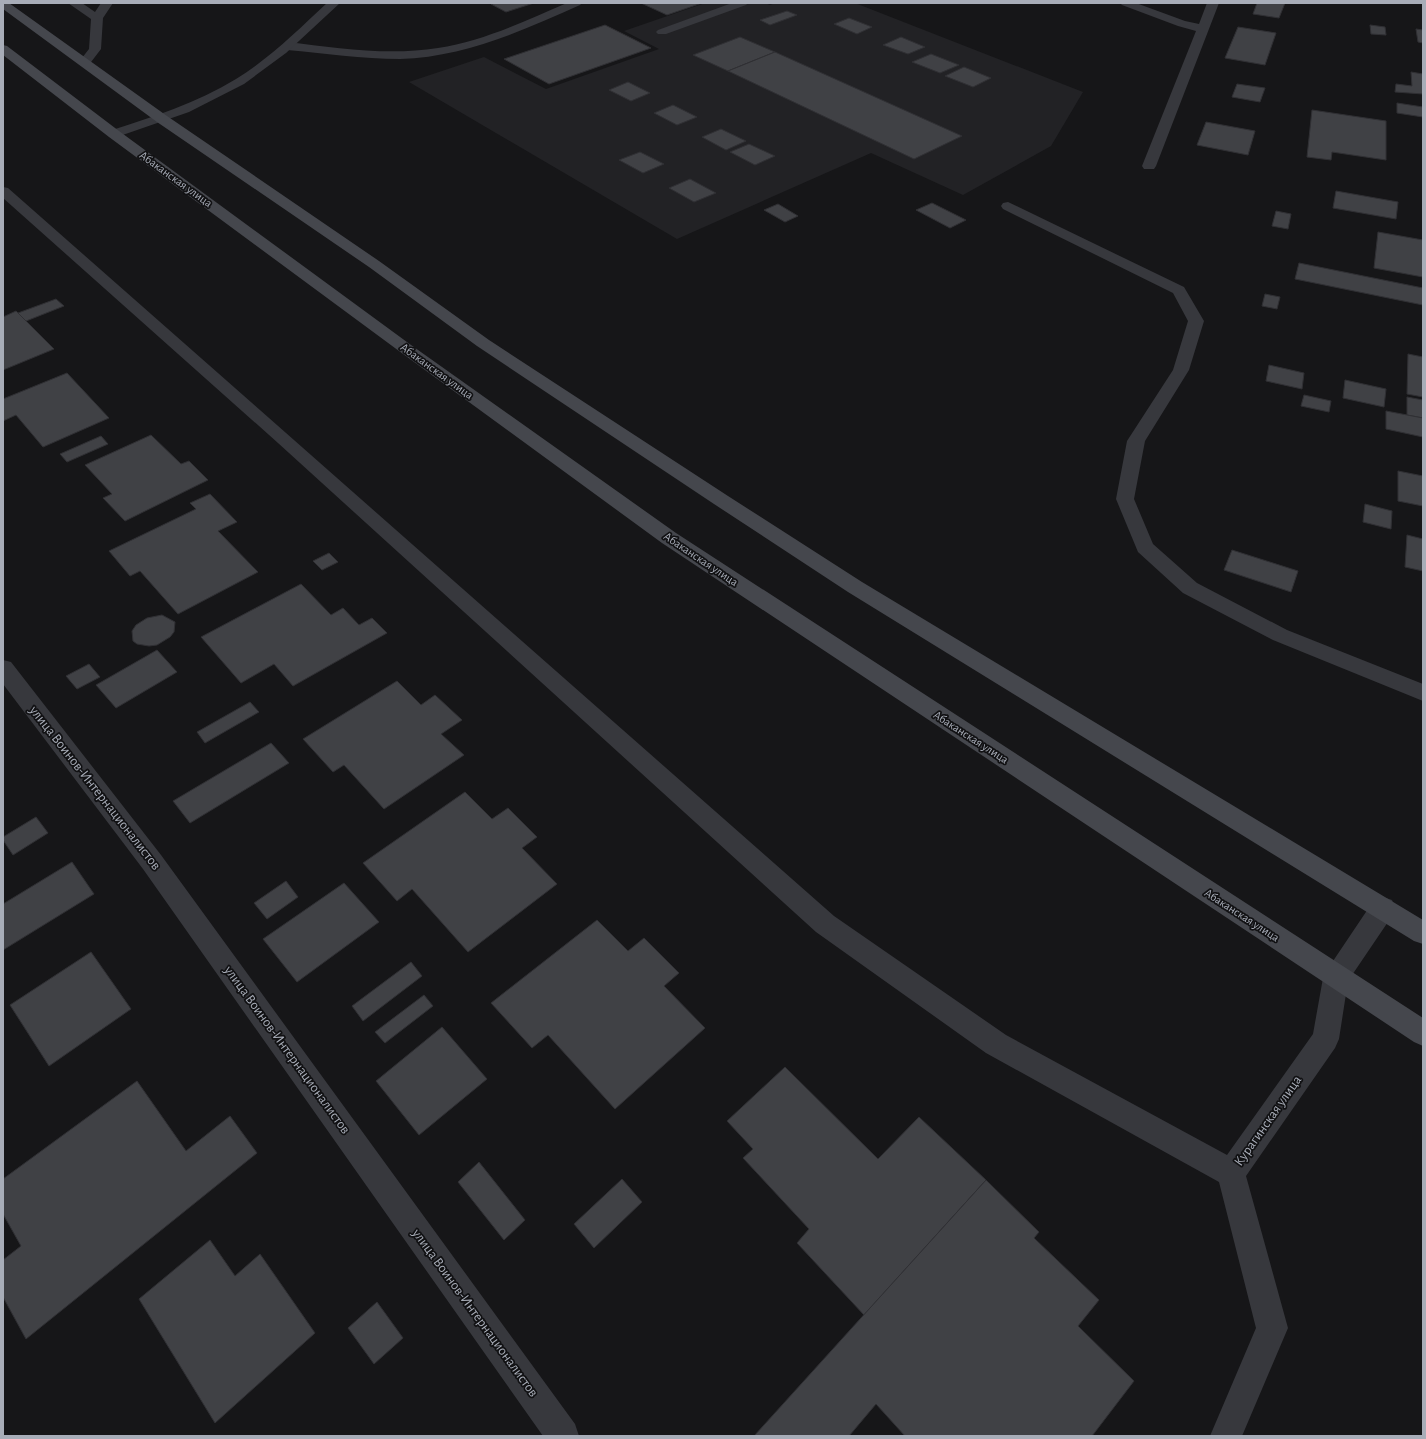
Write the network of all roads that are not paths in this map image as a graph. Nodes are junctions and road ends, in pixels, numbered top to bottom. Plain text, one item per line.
1 (74, 3) edge
2 (107, 3) edge
3 (334, 3) edge
4 (576, 3) edge
5 (742, 3) edge
6 (1126, 3) edge
7 (1214, 3) edge
8 (3, 4) edge
9 (97, 18) junction
10 (1204, 29) junction
11 (662, 32) dead end
12 (287, 46) junction
13 (3, 49) edge
14 (84, 63) junction
15 (162, 119) junction
16 (114, 134) junction
17 (1149, 166) dead end
18 (3, 191) edge
19 (1008, 206) dead end
20 (3, 668) edge
21 (1423, 693) edge
22 (1383, 908) junction
23 (1423, 933) edge
24 (1336, 978) junction
25 (1423, 1033) edge
26 (1231, 1173) junction
27 (563, 1436) edge
28 (1226, 1436) edge

1 - 9 street
2 - 9 street
3 - 12 street
4 - 12 street
5 - 11 street
6 - 10 street
7 - 10 street
8 - 14 main road
9 - 14 street
10 - 17 street
12 - 15 street
13 - 16 main road, Абаканская улица
14 - 15 main road
15 - 16 street
15 - 22 main road
16 - 24 main road, Абаканская улица
18 - 26 street
19 - 21 street
20 - 27 street, улица Воинов-Интернационалистов
22 - 23 main road
22 - 24 street, Курагинская улица
24 - 25 main road, Абаканская улица
24 - 26 street, Курагинская улица
26 - 28 street, Курагинская улица

